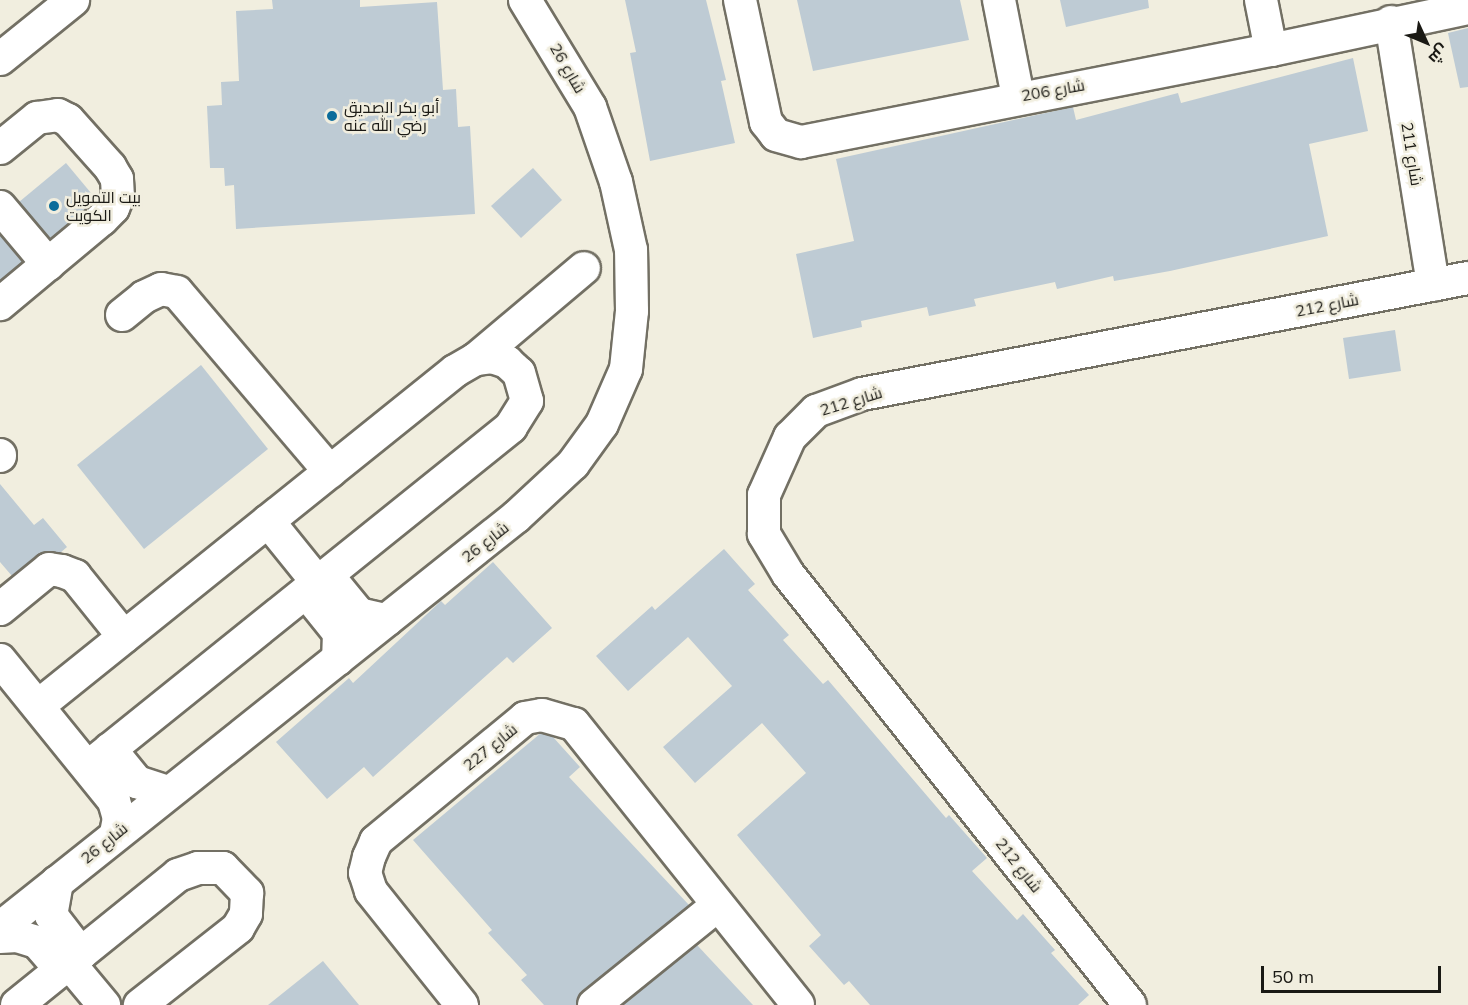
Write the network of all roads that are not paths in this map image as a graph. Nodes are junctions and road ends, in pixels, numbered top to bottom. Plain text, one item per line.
1 (73, 0) edge
2 (525, 0) edge
3 (740, 0) edge
4 (999, 0) edge
5 (1261, 0) edge
6 (1468, 8) edge
7 (1391, 22) junction
8 (1271, 50) junction
9 (0, 59) edge
10 (1018, 97) junction
11 (0, 148) edge
12 (0, 207) edge
13 (48, 264) junction
14 (584, 268) dead end
15 (1468, 278) edge
16 (1433, 285) junction
17 (0, 304) edge
18 (122, 315) dead end
19 (476, 359) junction
20 (330, 472) junction
21 (268, 521) junction
22 (317, 583) junction
23 (0, 609) edge
24 (386, 620) junction
25 (124, 637) junction
26 (338, 659) junction
27 (0, 660) edge
28 (38, 706) junction
29 (99, 758) junction
30 (168, 792) junction
31 (116, 834) junction
32 (57, 882) junction
33 (718, 905) junction
34 (0, 928) edge
35 (0, 937) edge
36 (71, 962) junction
37 (17, 1005) edge
38 (105, 1005) edge
39 (140, 1005) edge
40 (462, 1005) edge
41 (594, 1005) edge
42 (798, 1005) edge
43 (1130, 1005) edge

1 - 9 street
2 - 24 street, شارع 26
3 - 10 street, شارع 206
4 - 10 street
5 - 8 street
6 - 7 street, شارع 206
7 - 8 street, شارع 206
7 - 16 street, شارع 211
8 - 10 street, شارع 206
11 - 13 street
12 - 13 street
13 - 17 street
14 - 19 street
15 - 16 street, شارع 212
16 - 43 street, شارع 212
18 - 20 street
19 - 20 street
19 - 22 street
20 - 21 street
21 - 22 street
21 - 25 street
22 - 24 street
22 - 26 street
22 - 29 street
23 - 25 street
24 - 26 street, شارع 26
25 - 28 street
26 - 30 street, شارع 26
27 - 28 street
28 - 29 street
29 - 30 street
29 - 31 street
30 - 31 street, شارع 26
31 - 32 street, شارع 26
32 - 34 street, شارع 26
32 - 36 street
33 - 40 street, شارع 227
33 - 41 street
33 - 42 street, شارع 227
35 - 36 street
36 - 37 street
36 - 38 street
36 - 39 street

